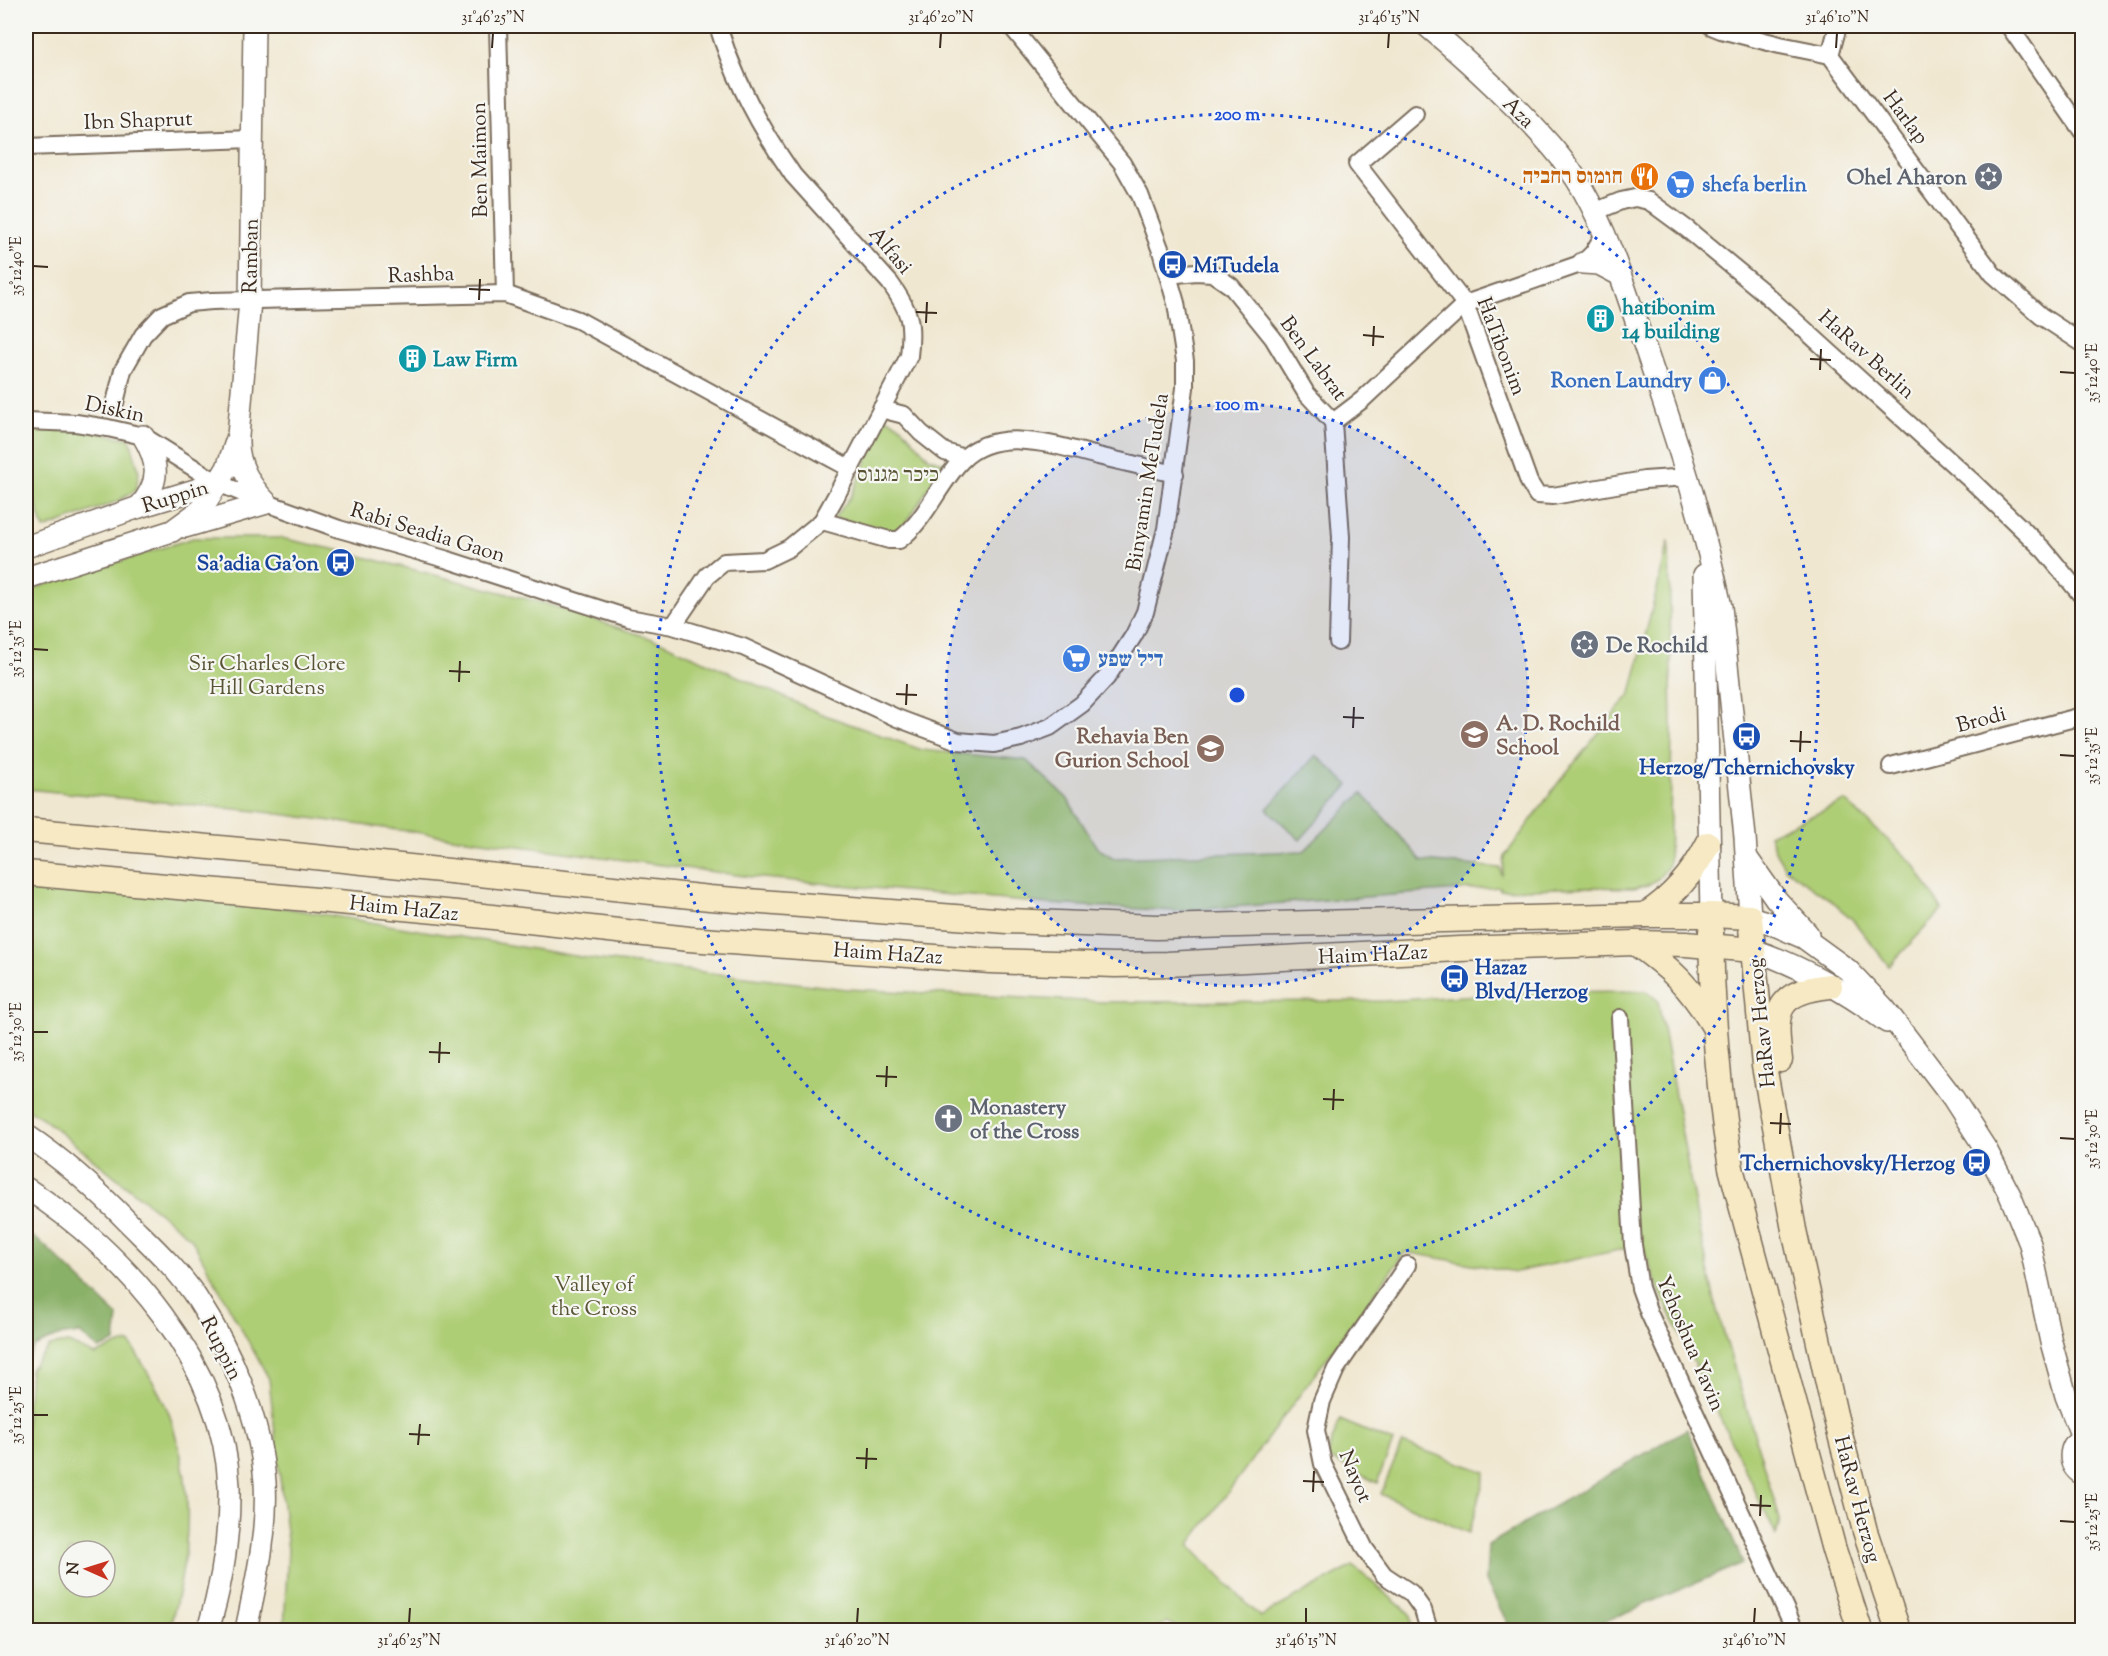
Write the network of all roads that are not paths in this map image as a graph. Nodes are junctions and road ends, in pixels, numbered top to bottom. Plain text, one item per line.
1 (254, 26) edge
2 (498, 26) edge
3 (718, 26) edge
4 (1011, 26) edge
5 (1427, 26) edge
6 (1711, 26) edge
7 (1838, 26) edge
8 (2008, 26) edge
9 (1830, 55) junction
10 (1415, 114) dead end
11 (2082, 131) edge
12 (252, 139) junction
13 (26, 147) edge
14 (1594, 212) junction
15 (1604, 235) junction
16 (1583, 263) junction
17 (1168, 275) junction
18 (1620, 275) junction
19 (505, 294) junction
20 (250, 301) junction
21 (1465, 304) junction
22 (2082, 343) edge
23 (115, 403) dead end
24 (881, 409) junction
25 (26, 420) edge
26 (1333, 422) junction
27 (143, 436) junction
28 (238, 436) junction
29 (964, 458) junction
30 (850, 469) junction
31 (1175, 474) junction
32 (1689, 477) junction
33 (218, 483) junction
34 (267, 503) junction
35 (140, 507) junction
36 (822, 520) junction
37 (172, 531) junction
38 (26, 547) edge
39 (26, 578) edge
40 (2082, 596) edge
41 (628, 618) joint
42 (673, 626) junction
43 (1338, 642) dead end
44 (2082, 716) edge
45 (1891, 766) dead end
46 (26, 830) edge
47 (1708, 844) junction
48 (1747, 858) junction
49 (26, 873) edge
50 (1645, 915) junction
51 (1711, 915) junction
52 (1750, 917) junction
53 (1635, 943) junction
54 (1712, 946) junction
55 (1753, 950) junction
56 (1825, 952) junction
57 (1830, 986) junction
58 (1620, 1018) dead end
59 (1714, 1027) junction
60 (1902, 1033) junction
61 (26, 1135) edge
62 (26, 1188) edge
63 (1794, 1230) junction
64 (1407, 1264) dead end
65 (2082, 1437) edge
66 (2082, 1474) edge
67 (208, 1630) edge
68 (246, 1630) edge
69 (1429, 1630) edge
70 (1795, 1630) edge
71 (1860, 1630) edge
72 (1898, 1630) edge

1 - 12 street, Ramban
2 - 19 street, Ben Maimon
3 - 24 street, Alfasi
4 - 17 street, Binyamin MeTudela
5 - 14 street, Aza
6 - 9 street
7 - 9 street
8 - 11 street
9 - 22 street, Harlap
10 - 21 street, HaTibonim
12 - 13 street, Ibn Shaprut
12 - 20 street, Ramban
14 - 15 street, HaRav Herzog
14 - 40 street, HaRav Berlin
15 - 16 street
15 - 18 street, HaRav Herzog
16 - 18 street
16 - 21 street
17 - 26 street, Ben Labrat
17 - 31 street, Binyamin MeTudela
18 - 32 street, HaRav Herzog
19 - 20 street, Rashba
19 - 30 street, Rashba
20 - 23 street, Rashba
20 - 28 street, Ramban
21 - 26 street
21 - 32 street, HaTibonim
24 - 29 street
24 - 30 street, Alfasi
25 - 27 street, Diskin
26 - 43 street, Ben Labrat
27 - 33 street, Diskin
27 - 35 street
28 - 33 street, Ramban
28 - 34 street
29 - 31 street
29 - 36 street
30 - 36 street, Alfasi
31 - 42 street, Binyamin MeTudela
32 - 47 street, HaRav Herzog
32 - 48 street, HaRav Herzog
33 - 34 street, Rabi Seadia Gaon
33 - 35 street, Ruppin
33 - 37 street, Ruppin
34 - 37 street
34 - 41 street, Rabi Seadia Gaon
35 - 38 street, Ruppin
36 - 42 street
37 - 39 street, Ruppin
41 - 42 street, Binyamin MeTudela
44 - 45 street, Brodi
46 - 50 main road, Haim HaZaz
47 - 50 main road
47 - 51 street, HaRav Herzog
48 - 52 street, HaRav Herzog
48 - 56 street
49 - 53 main road, Haim HaZaz
50 - 51 main road, Haim HaZaz
51 - 52 main road, Haim HaZaz
51 - 54 main road, HaRav Herzog
52 - 55 main road, HaRav Herzog
52 - 56 street
53 - 54 main road, Haim HaZaz
53 - 59 main road
54 - 55 main road, Haim HaZaz
54 - 59 main road, HaRav Herzog
55 - 57 street
55 - 63 main road, HaRav Herzog
56 - 60 street
57 - 60 street
57 - 63 main road
58 - 70 street, Yehoshua Yavin
59 - 71 main road, HaRav Herzog
60 - 65 street
61 - 68 street, Ruppin
62 - 67 street, Ruppin
63 - 72 main road, HaRav Herzog
64 - 69 street, Nayot
65 - 66 street

